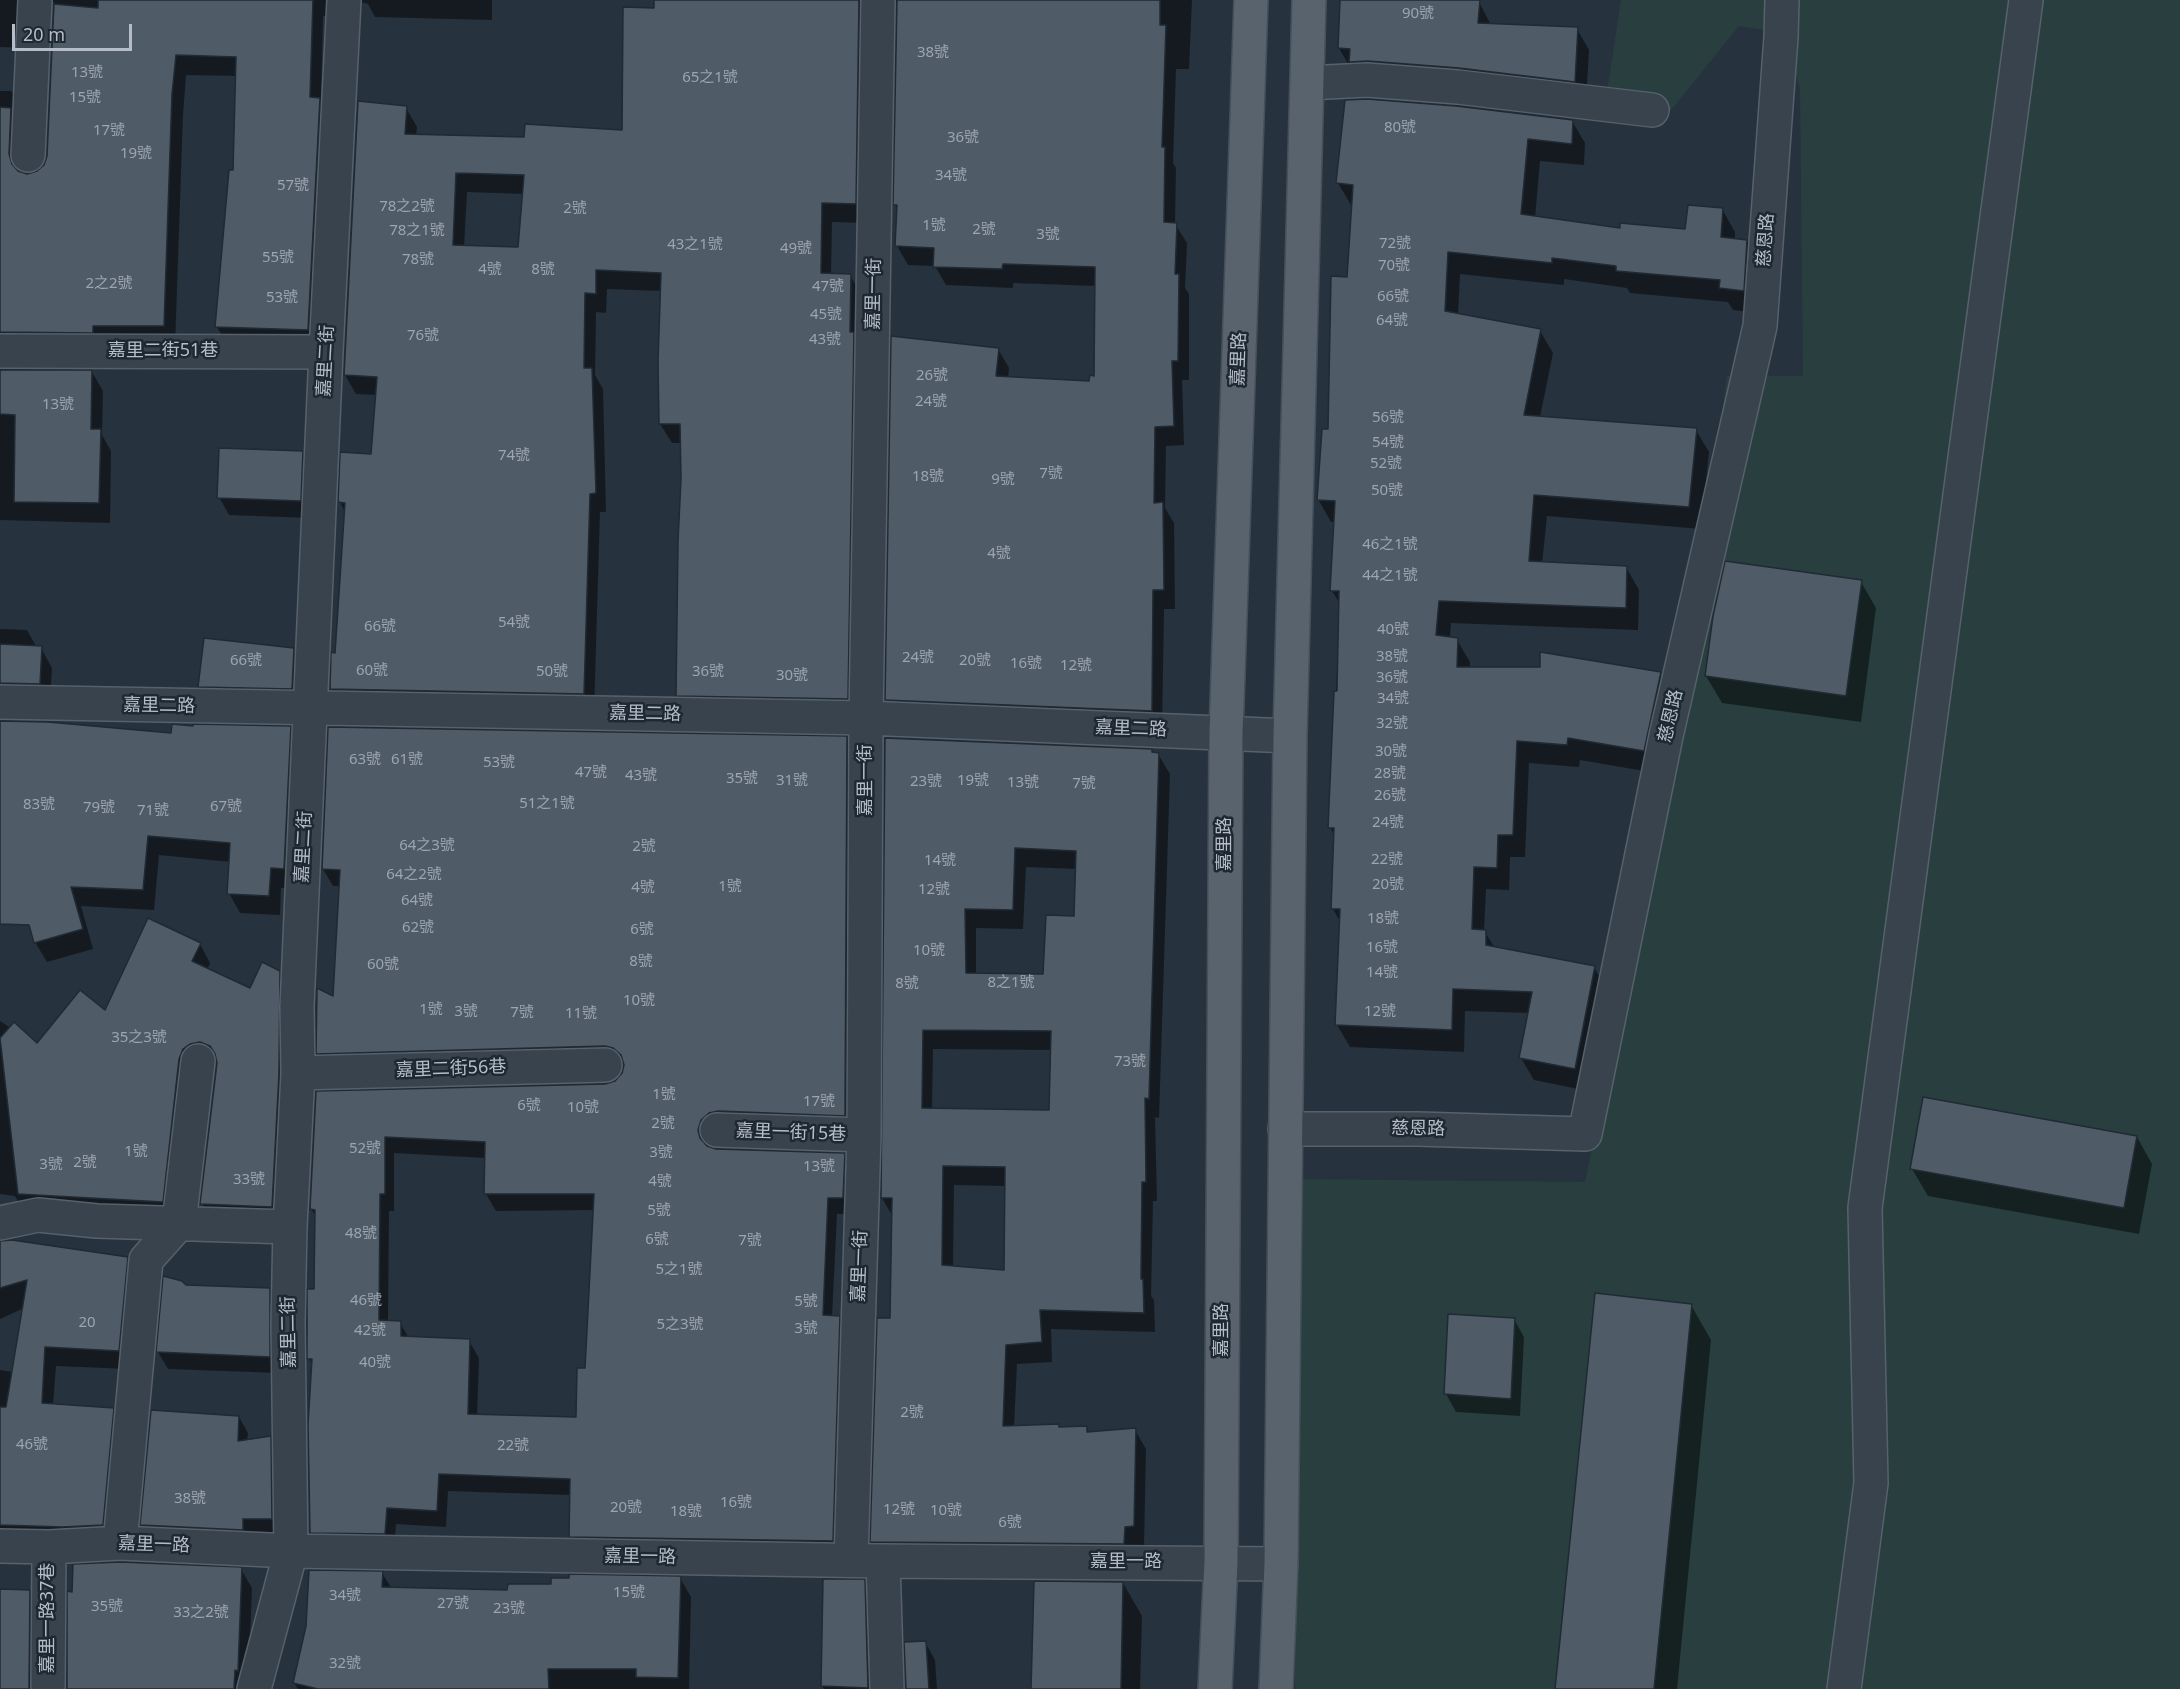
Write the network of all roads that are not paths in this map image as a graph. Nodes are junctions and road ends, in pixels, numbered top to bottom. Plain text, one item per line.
1 (35, 0) edge
2 (345, 0) edge
3 (878, 0) edge
4 (1251, 0) edge
5 (1309, 0) edge
6 (1782, 0) edge
7 (2026, 0) edge
8 (1307, 83) junction
9 (1652, 110) dead end
10 (28, 155) dead end
11 (0, 351) edge
12 (326, 352) junction
13 (0, 702) edge
14 (310, 709) junction
15 (866, 718) junction
16 (1226, 733) junction
17 (1290, 736) junction
18 (198, 1061) dead end
19 (605, 1065) dead end
20 (298, 1073) junction
21 (1285, 1129) junction
22 (717, 1130) dead end
23 (864, 1135) junction
24 (0, 1223) edge
25 (180, 1224) junction
26 (290, 1227) junction
27 (120, 1543) junction
28 (0, 1546) edge
29 (49, 1547) junction
30 (291, 1551) junction
31 (851, 1560) junction
32 (883, 1561) junction
33 (1221, 1562) junction
34 (1281, 1564) junction
35 (48, 1689) edge
36 (254, 1689) edge
37 (887, 1689) edge
38 (1215, 1689) edge
39 (1276, 1689) edge
40 (1844, 1689) edge

1 - 10 street
2 - 12 street, 嘉里二街
3 - 15 street, 嘉里一街
4 - 16 main road, 嘉里路
5 - 8 main road
6 - 21 street, 慈恩路
7 - 40 street
8 - 9 street
8 - 17 main road
11 - 12 street, 嘉里二街51巷
12 - 14 street, 嘉里二街
13 - 14 street, 嘉里二路
14 - 15 street, 嘉里二路
14 - 20 street, 嘉里二街
15 - 16 street, 嘉里二路
15 - 23 street, 嘉里一街
16 - 17 street, 嘉里二路
16 - 33 main road, 嘉里路
17 - 21 main road
18 - 25 street
19 - 20 street, 嘉里二街56巷
20 - 26 street, 嘉里二街
21 - 34 main road
22 - 23 street, 嘉里一街15巷
23 - 31 street, 嘉里一街
24 - 25 street
25 - 26 street
25 - 27 street
26 - 30 street, 嘉里二街
27 - 29 street, 嘉里一路
27 - 30 street, 嘉里一路
28 - 29 street, 嘉里一路
29 - 35 street, 嘉里一路37巷
30 - 31 street, 嘉里一路
30 - 36 street, 嘉里二街
31 - 32 street, 嘉里一路
32 - 33 street, 嘉里一路
32 - 37 street
33 - 34 street, 嘉里一路
33 - 38 main road, 嘉里路
34 - 39 main road

